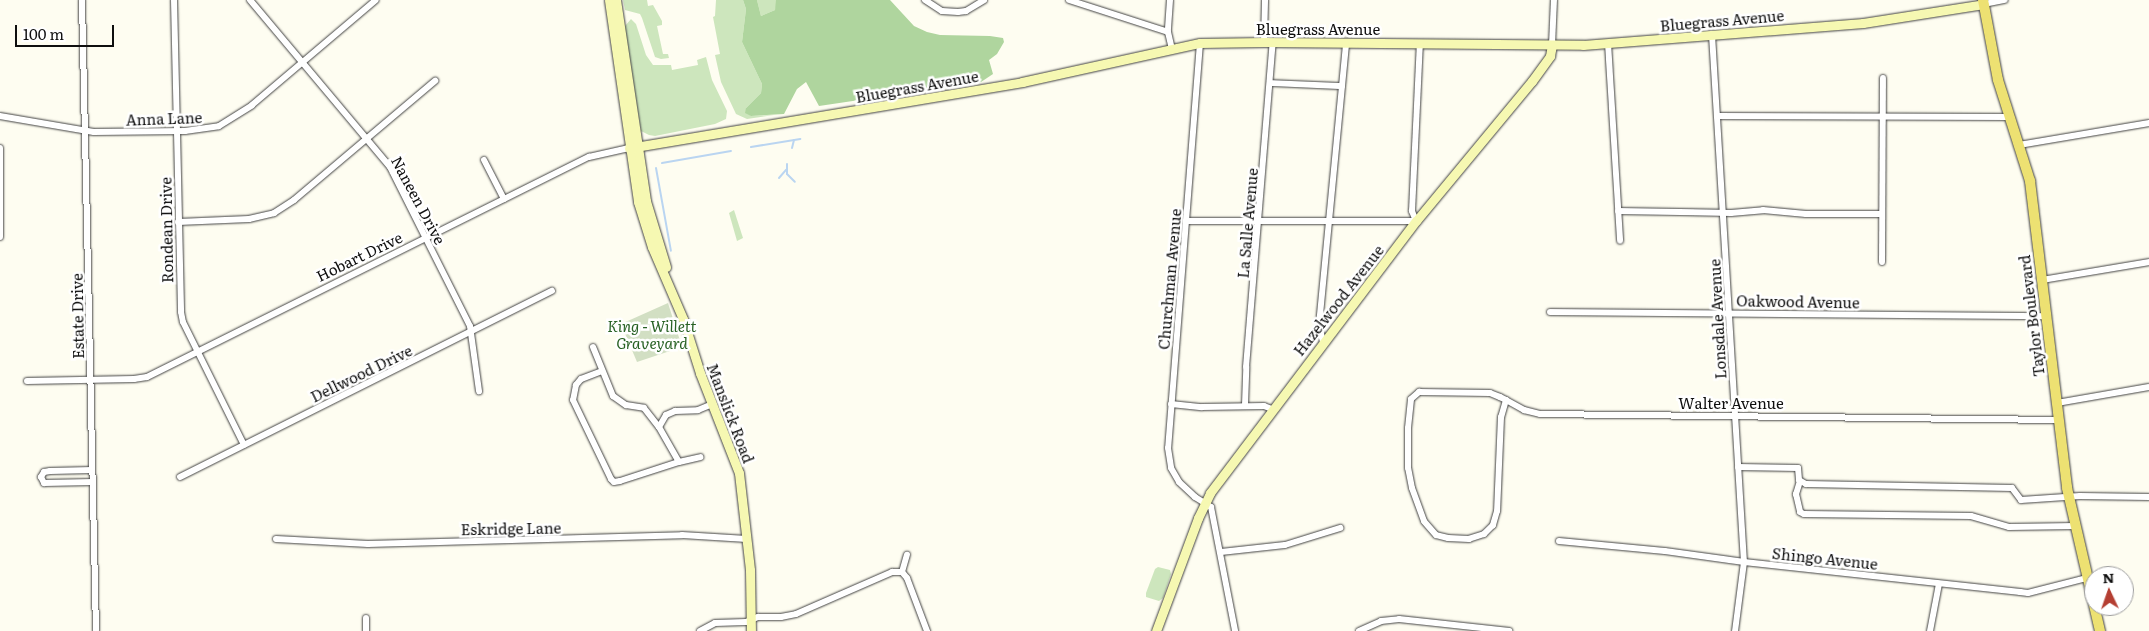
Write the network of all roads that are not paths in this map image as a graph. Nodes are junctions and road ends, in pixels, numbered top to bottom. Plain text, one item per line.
1 (82, 0) edge
2 (174, 0) edge
3 (250, 0) edge
4 (376, 0) edge
5 (609, 0) edge
6 (616, 0) edge
7 (925, 0) edge
8 (984, 0) edge
9 (1069, 0) edge
10 (1170, 0) edge
11 (1266, 0) edge
12 (1554, 0) edge
13 (2006, 0) edge
14 (1079, 2) edge
15 (1983, 2) edge
16 (1168, 32) junction
17 (1712, 35) junction
18 (1269, 42) junction
19 (1346, 42) junction
20 (1200, 43) junction
21 (1420, 43) junction
22 (1608, 43) junction
23 (1552, 45) junction
24 (1172, 49) junction
25 (303, 62) junction
26 (1883, 78) dead end
27 (435, 81) dead end
28 (1270, 83) junction
29 (1342, 86) junction
30 (0, 116) edge
31 (1717, 116) junction
32 (2010, 117) junction
33 (1883, 118) junction
34 (2149, 123) edge
35 (176, 131) junction
36 (86, 132) junction
37 (367, 138) junction
38 (2019, 145) junction
39 (638, 147) junction
40 (0, 148) edge
41 (629, 148) junction
42 (484, 160) dead end
43 (504, 199) junction
44 (1618, 212) junction
45 (1724, 212) junction
46 (1882, 214) junction
47 (1259, 220) junction
48 (1186, 221) junction
49 (1416, 221) junction
50 (178, 222) junction
51 (1330, 222) junction
52 (0, 237) edge
53 (426, 238) junction
54 (1620, 241) dead end
55 (1882, 262) dead end
56 (2149, 262) edge
57 (2042, 280) junction
58 (552, 291) dead end
59 (674, 298) junction
60 (1550, 312) dead end
61 (1729, 313) junction
62 (2046, 316) junction
63 (472, 332) junction
64 (1323, 342) junction
65 (593, 347) dead end
66 (198, 352) junction
67 (602, 371) junction
68 (90, 380) junction
69 (27, 381) dead end
70 (2149, 388) edge
71 (479, 391) dead end
72 (1506, 400) junction
73 (2056, 403) junction
74 (712, 404) junction
75 (1171, 404) junction
76 (1245, 405) junction
77 (1272, 409) junction
78 (1734, 416) junction
79 (2058, 420) junction
80 (659, 427) junction
81 (244, 445) junction
82 (700, 457) dead end
83 (679, 462) junction
84 (1738, 468) junction
85 (92, 470) junction
86 (180, 477) dead end
87 (1800, 481) junction
88 (93, 482) junction
89 (2149, 497) edge
90 (2069, 498) junction
91 (1204, 503) junction
92 (2075, 526) junction
93 (1340, 528) dead end
94 (276, 539) dead end
95 (747, 539) junction
96 (1559, 541) dead end
97 (1221, 552) junction
98 (907, 555) dead end
99 (1744, 562) junction
100 (2084, 566) edge
101 (902, 572) junction
102 (2084, 579) edge
103 (1939, 584) junction
104 (2096, 616) edge
105 (366, 618) dead end
106 (752, 620) junction
107 (96, 631) edge
108 (366, 631) edge
109 (700, 631) edge
110 (752, 631) edge
111 (927, 631) edge
112 (1156, 631) edge
113 (1236, 631) edge
114 (1359, 631) edge
115 (1509, 631) edge
116 (1735, 631) edge
117 (1930, 631) edge
118 (2100, 631) edge

1 - 36 street, Estate Drive
2 - 35 street, Rondean Drive
3 - 25 street, Naneen Drive
4 - 25 street, Anna Lane
5 - 41 street, Manslick Road
6 - 39 street, Manslick Road
7 - 8 street
9 - 14 street
10 - 16 street
11 - 18 street, La Salle Avenue
12 - 23 street, Hazelwood Avenue
13 - 15 street, Bluegrass Avenue
14 - 16 street
15 - 17 street, Bluegrass Avenue
15 - 32 main road, Taylor Boulevard
16 - 24 street
17 - 22 street, Bluegrass Avenue
17 - 31 street, Lonsdale Avenue
18 - 19 street, Bluegrass Avenue
18 - 20 street, Bluegrass Avenue
18 - 28 street, La Salle Avenue
19 - 21 street, Bluegrass Avenue
19 - 29 street
20 - 24 street, Bluegrass Avenue
20 - 48 street, Churchman Avenue
21 - 23 street, Bluegrass Avenue
21 - 49 street
22 - 23 street, Bluegrass Avenue
22 - 44 street
23 - 49 street, Hazelwood Avenue
24 - 39 street, Bluegrass Avenue
25 - 35 street, Anna Lane
25 - 37 street, Naneen Drive
26 - 33 street
27 - 37 street
28 - 29 street
28 - 47 street, La Salle Avenue
29 - 51 street
30 - 36 street, Anna Lane
31 - 33 street
31 - 45 street, Lonsdale Avenue
32 - 33 street
32 - 38 main road, Taylor Boulevard
33 - 46 street
34 - 38 street
35 - 36 street, Anna Lane
35 - 50 street, Rondean Drive
36 - 68 street, Estate Drive
37 - 50 street
37 - 53 street, Naneen Drive
38 - 57 main road, Taylor Boulevard
39 - 41 street, Hobart Drive
39 - 59 street, Manslick Road
40 - 52 street
41 - 43 street, Hobart Drive
41 - 59 street, Manslick Road
42 - 43 street
43 - 53 street, Hobart Drive
44 - 45 street
44 - 54 street
45 - 46 street
45 - 61 street, Lonsdale Avenue
46 - 55 street
47 - 48 street
47 - 51 street
47 - 76 street, La Salle Avenue
48 - 75 street, Churchman Avenue
49 - 51 street
49 - 64 street, Hazelwood Avenue
50 - 66 street, Rondean Drive
51 - 64 street
53 - 63 street, Naneen Drive
53 - 66 street, Hobart Drive
56 - 57 street
57 - 62 main road, Taylor Boulevard
58 - 63 street, Dellwood Drive
59 - 74 street, Manslick Road
60 - 61 street, Oakwood Avenue
61 - 62 street, Oakwood Avenue
61 - 78 street, Lonsdale Avenue
62 - 73 main road, Taylor Boulevard
63 - 71 street, Naneen Drive
63 - 81 street, Dellwood Drive
64 - 77 street, Hazelwood Avenue
65 - 67 street
66 - 68 street, Hobart Drive
66 - 81 street, Rondean Drive
67 - 80 street
67 - 83 street
68 - 69 street, Hobart Drive
68 - 85 street, Estate Drive
70 - 73 street
72 - 72 street, Walter Avenue
72 - 78 street, Walter Avenue
73 - 79 main road, Taylor Boulevard
74 - 80 street
74 - 95 street, Manslick Road
75 - 76 street
75 - 91 street, Churchman Avenue
76 - 77 street
77 - 91 street, Hazelwood Avenue
78 - 79 street, Walter Avenue
78 - 84 street, Lonsdale Avenue
79 - 90 main road, Taylor Boulevard
80 - 83 street
81 - 86 street, Dellwood Drive
82 - 83 street
84 - 87 street
84 - 99 street, Lonsdale Avenue
85 - 88 street, Estate Drive
85 - 88 street
87 - 90 street
87 - 92 street
88 - 107 street, Estate Drive
89 - 90 street
90 - 92 main road, Taylor Boulevard
91 - 97 street
91 - 112 street, Hazelwood Avenue
92 - 100 main road, Taylor Boulevard
93 - 97 street
94 - 95 street, Eskridge Lane
95 - 106 street, Manslick Road
96 - 99 street, Shingo Avenue
97 - 113 street
98 - 101 street
99 - 103 street, Shingo Avenue
99 - 116 street, Lonsdale Avenue
101 - 106 street
101 - 111 street
102 - 103 street, Shingo Avenue
103 - 117 street
104 - 118 main road, Taylor Boulevard
105 - 108 street
106 - 109 street
106 - 110 street, Manslick Road
114 - 115 street

